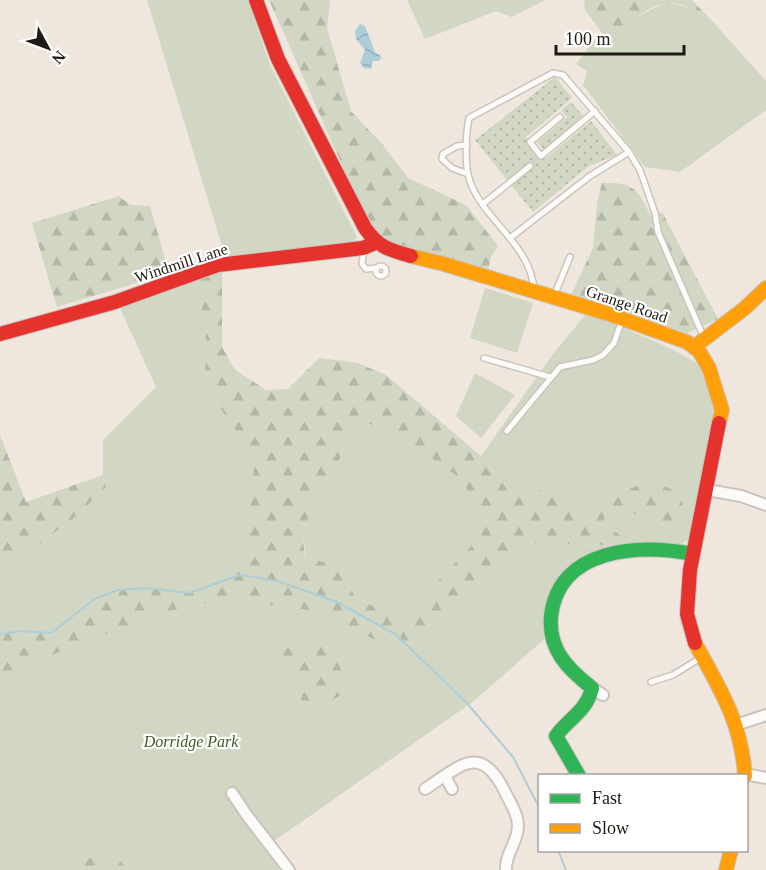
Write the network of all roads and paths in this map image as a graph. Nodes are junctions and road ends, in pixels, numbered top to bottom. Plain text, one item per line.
1 (256, 0) edge
2 (595, 111) junction
3 (560, 117) dead end
4 (467, 145) junction
5 (629, 152) junction
6 (530, 165) dead end
7 (468, 174) junction
8 (483, 204) junction
9 (510, 238) junction
10 (370, 245) junction
11 (570, 257) dead end
12 (377, 268) dead end
13 (766, 288) edge
14 (534, 291) junction
15 (554, 297) junction
16 (622, 320) junction
17 (0, 333) edge
18 (700, 343) junction
19 (484, 358) dead end
20 (550, 377) junction
21 (507, 431) dead end
22 (707, 490) junction
23 (766, 505) edge
24 (693, 554) junction
25 (703, 656) junction
26 (651, 682) dead end
27 (766, 716) edge
28 (736, 725) junction
29 (578, 774) edge
30 (745, 774) edge
31 (748, 775) edge
32 (445, 776) junction
33 (766, 778) edge
34 (426, 789) dead end
35 (452, 789) dead end
36 (232, 793) dead end
37 (730, 852) edge
38 (289, 870) edge
39 (506, 870) edge
40 (726, 870) edge

1 - 10 main road
2 - 3 lane
2 - 4 lane
2 - 5 lane
4 - 7 lane
4 - 7 lane
5 - 9 lane
5 - 18 lane
6 - 8 lane
7 - 8 lane
8 - 9 lane
9 - 14 lane
10 - 12 lane
10 - 14 main road, Grange Road
10 - 17 main road, Windmill Lane
11 - 15 lane
13 - 18 main road
14 - 15 main road, Grange Road
15 - 16 main road, Grange Road
16 - 18 main road, Grange Road
16 - 20 lane
18 - 22 main road
19 - 20 lane
20 - 21 lane
22 - 23 street
22 - 24 main road
24 - 25 main road
24 - 29 main road
25 - 26 lane
25 - 28 main road
27 - 28 street
28 - 30 main road
31 - 33 street
32 - 34 street
32 - 35 street
32 - 39 street
36 - 38 street
37 - 40 main road

